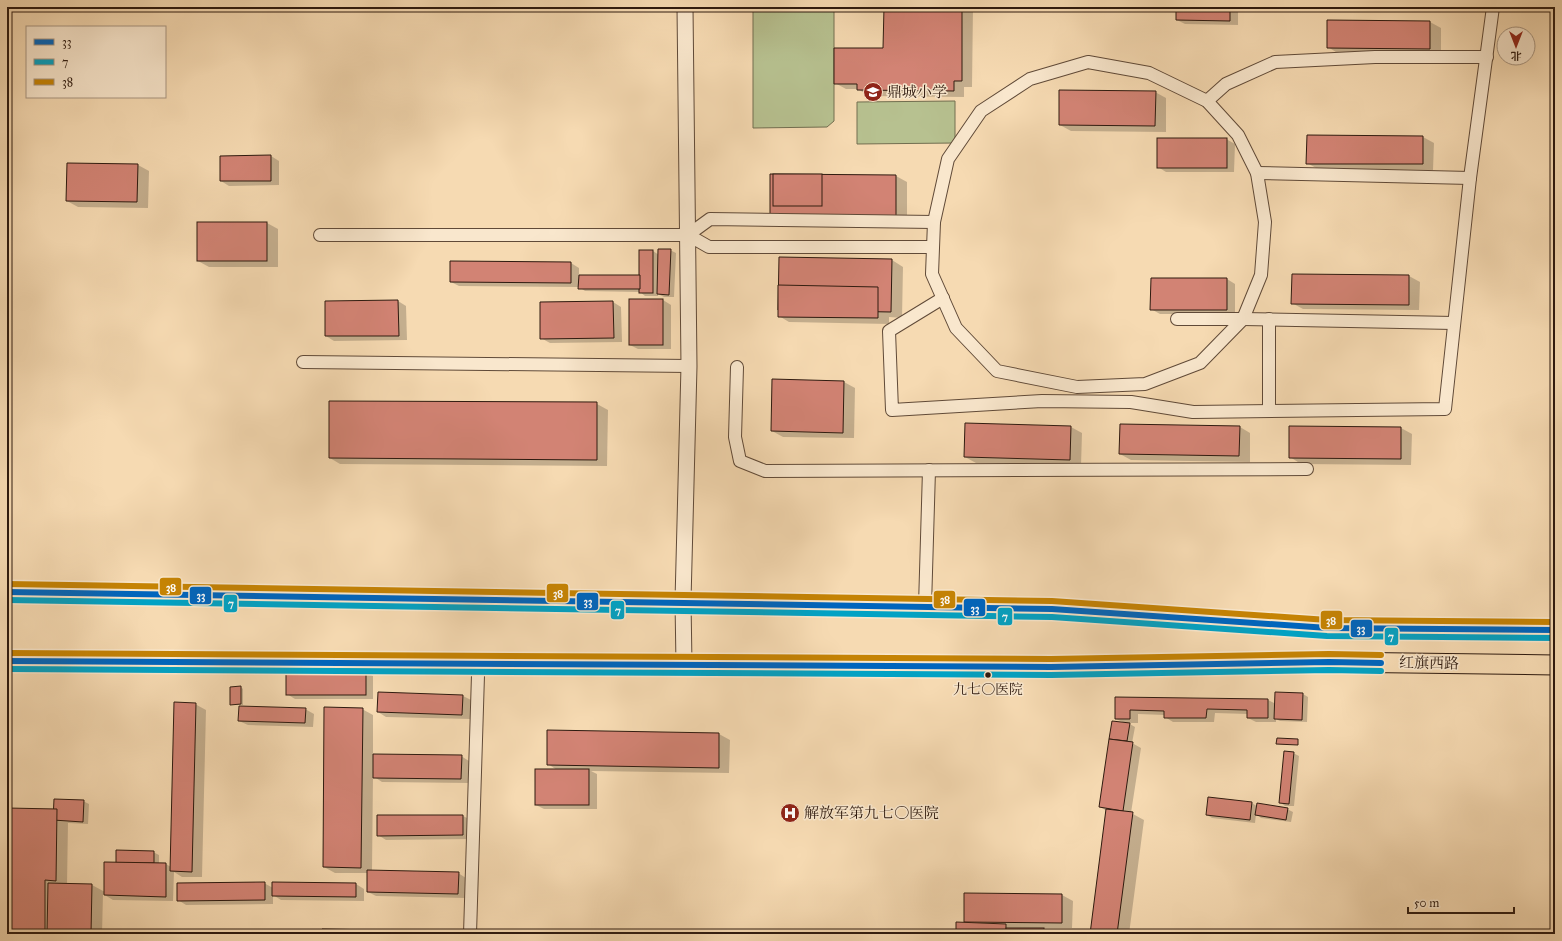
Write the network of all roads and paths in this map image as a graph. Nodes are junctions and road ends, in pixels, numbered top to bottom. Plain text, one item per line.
1 (685, 7) edge
2 (1493, 7) edge
3 (1486, 57) junction
4 (1207, 101) junction
5 (1257, 173) junction
6 (1470, 178) junction
7 (934, 222) junction
8 (320, 235) dead end
9 (688, 235) junction
10 (932, 247) junction
11 (943, 298) junction
12 (1243, 318) junction
13 (1178, 319) dead end
14 (1269, 319) junction
15 (1454, 322) junction
16 (303, 362) dead end
17 (688, 366) junction
18 (737, 367) dead end
19 (1077, 387) junction
20 (1078, 402) junction
21 (1269, 411) junction
22 (1307, 469) dead end
23 (928, 470) junction
24 (7, 592) edge
25 (684, 602) junction
26 (925, 606) junction
27 (1555, 630) edge
28 (7, 661) edge
29 (684, 665) junction
30 (1555, 665) edge
31 (478, 675) dead end
32 (470, 934) edge

1 - 9 street
2 - 3 street
3 - 4 street
3 - 6 street
4 - 5 street
4 - 7 street
5 - 6 street
5 - 12 street
6 - 15 street
7 - 9 street
7 - 10 street
8 - 9 street
9 - 10 street
9 - 17 street
10 - 11 street
11 - 19 street
11 - 20 street
12 - 13 street
12 - 14 street
12 - 19 street
14 - 15 street
14 - 21 street
15 - 21 street
16 - 17 street
17 - 25 street
18 - 23 street
19 - 20 street
20 - 21 street
22 - 23 street
23 - 26 street
24 - 25 main road
25 - 26 main road
25 - 29 street
26 - 27 main road
28 - 29 main road, 红旗西路
29 - 30 main road, 红旗西路
31 - 32 street

